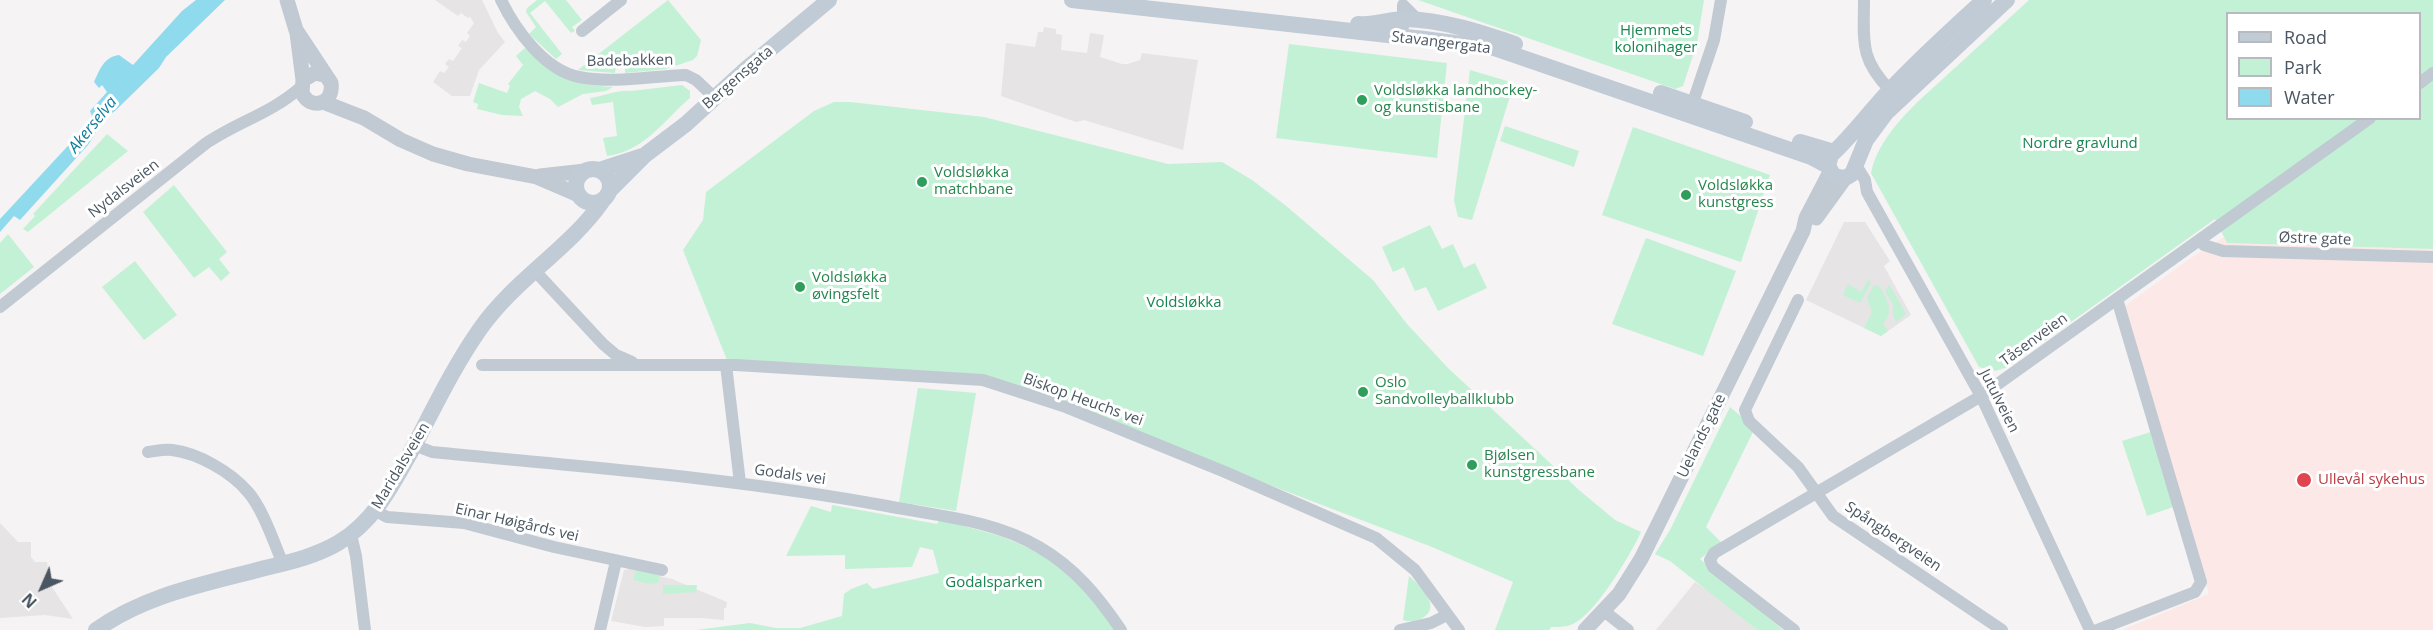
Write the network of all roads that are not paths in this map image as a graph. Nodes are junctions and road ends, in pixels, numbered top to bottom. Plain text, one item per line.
1 (287, 0) edge
2 (501, 0) edge
3 (621, 0) edge
4 (829, 0) edge
5 (1072, 0) edge
6 (1152, 0) edge
7 (1721, 0) edge
8 (1864, 0) edge
9 (1984, 0) edge
10 (2007, 0) edge
11 (1406, 11) edge
12 (296, 30) junction
13 (582, 31) dead end
14 (1402, 38) junction
15 (2433, 73) edge
16 (328, 81) junction
17 (2421, 82) edge
18 (302, 83) junction
19 (1890, 90) junction
20 (715, 98) junction
21 (316, 102) junction
22 (274, 108) junction
23 (1691, 110) junction
24 (364, 118) junction
25 (2367, 120) edge
26 (645, 154) junction
27 (1842, 165) junction
28 (592, 170) junction
29 (537, 177) junction
30 (606, 195) junction
31 (580, 197) junction
32 (570, 237) junction
33 (2200, 240) junction
34 (2433, 257) edge
35 (535, 271) junction
36 (2117, 299) junction
37 (1798, 300) dead end
38 (0, 307) edge
39 (636, 363) junction
40 (482, 365) dead end
41 (726, 365) junction
42 (1981, 396) junction
43 (414, 445) junction
44 (148, 452) dead end
45 (740, 483) junction
46 (1816, 493) junction
47 (376, 511) junction
48 (351, 535) junction
49 (616, 561) junction
50 (283, 564) junction
51 (662, 570) dead end
52 (1604, 611) junction
53 (1447, 615) junction
54 (96, 630) edge
55 (365, 630) edge
56 (600, 630) edge
57 (1121, 630) edge
58 (1400, 630) edge
59 (1459, 630) edge
60 (1585, 630) edge
61 (1628, 630) edge
62 (1794, 630) edge
63 (2002, 630) edge
64 (2090, 630) edge
65 (2097, 630) edge

1 - 12 street
2 - 20 street, Badebakken
3 - 13 street
4 - 20 main road, Bergensgata
5 - 14 main road, Stavangergata
6 - 11 main road, Stavangergata
7 - 23 street
8 - 19 street
9 - 19 main road, Uelands gate
10 - 27 main road, Uelands gate
11 - 14 street
11 - 23 main road, Stavangergata
12 - 16 street
12 - 18 street
14 - 23 main road, Stavangergata
15 - 17 street
16 - 18 street
16 - 21 street
16 - 24 street
18 - 21 street
18 - 22 street, Nydalsveien
19 - 27 main road, Uelands gate
20 - 26 main road, Bergensgata
21 - 22 street, Nydalsveien
21 - 24 street
22 - 38 street, Nydalsveien
23 - 27 main road, Stavangergata
24 - 29 street
25 - 33 street, Tåsenveien
26 - 28 main road, Bergensgata
26 - 30 main road, Bergensgata
27 - 42 street, Jutulveien
27 - 52 street, Uelands gate
28 - 29 street
28 - 30 main road
28 - 31 main road
29 - 31 street
30 - 31 main road
30 - 32 main road, Maridalsveien
31 - 32 main road, Maridalsveien
32 - 35 main road, Maridalsveien
33 - 34 street, Østre gate
33 - 36 street, Tåsenveien
35 - 39 street, Biskop Heuchs vei
35 - 43 main road, Maridalsveien
36 - 42 street, Tåsenveien
36 - 65 street
37 - 46 street, Spångbergveien
39 - 40 street, Biskop Heuchs vei
39 - 41 street, Biskop Heuchs vei
41 - 45 street
41 - 53 street, Biskop Heuchs vei
42 - 46 street, Tåsenveien
42 - 64 street, Jutulveien
43 - 45 street, Godals vei
43 - 47 main road, Maridalsveien
44 - 50 street
45 - 57 street, Godals vei
46 - 62 street, Tåsenveien
46 - 63 street, Spångbergveien
47 - 48 main road, Maridalsveien
47 - 49 street, Einar Høigårds vei
48 - 50 main road, Maridalsveien
48 - 55 street
49 - 51 street, Einar Høigårds vei
49 - 56 street
50 - 54 main road, Maridalsveien
52 - 60 street, Uelands gate
52 - 61 street
53 - 58 street
53 - 59 street, Biskop Heuchs vei

